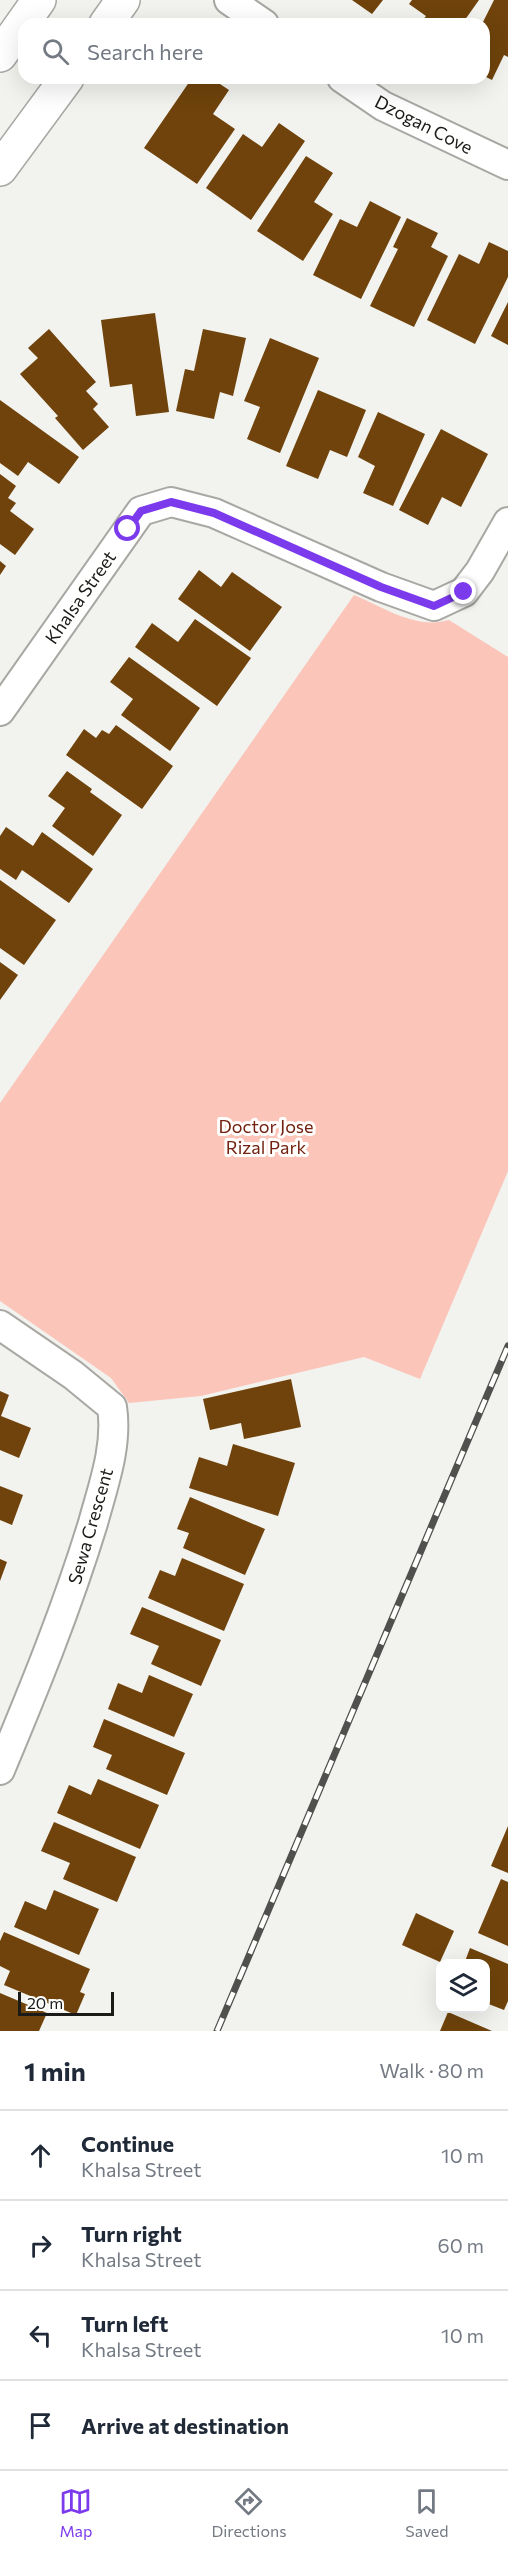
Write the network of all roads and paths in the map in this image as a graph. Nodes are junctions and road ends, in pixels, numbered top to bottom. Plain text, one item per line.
1 (39, 0) edge
2 (123, 0) edge
3 (229, 0) edge
4 (26, 18) edge
5 (110, 18) edge
6 (255, 18) edge
7 (18, 30) edge
8 (0, 55) edge
9 (63, 84) edge
10 (351, 84) edge
11 (508, 165) edge
12 (0, 170) edge
13 (508, 522) edge
14 (0, 711) edge
15 (0, 1325) edge
16 (0, 1770) edge

1 - 4 street
2 - 5 street
3 - 6 street
7 - 8 street
9 - 12 street
10 - 11 street, Dzogan Cove
13 - 14 street, Khalsa Street
15 - 16 street, Sewa Crescent

